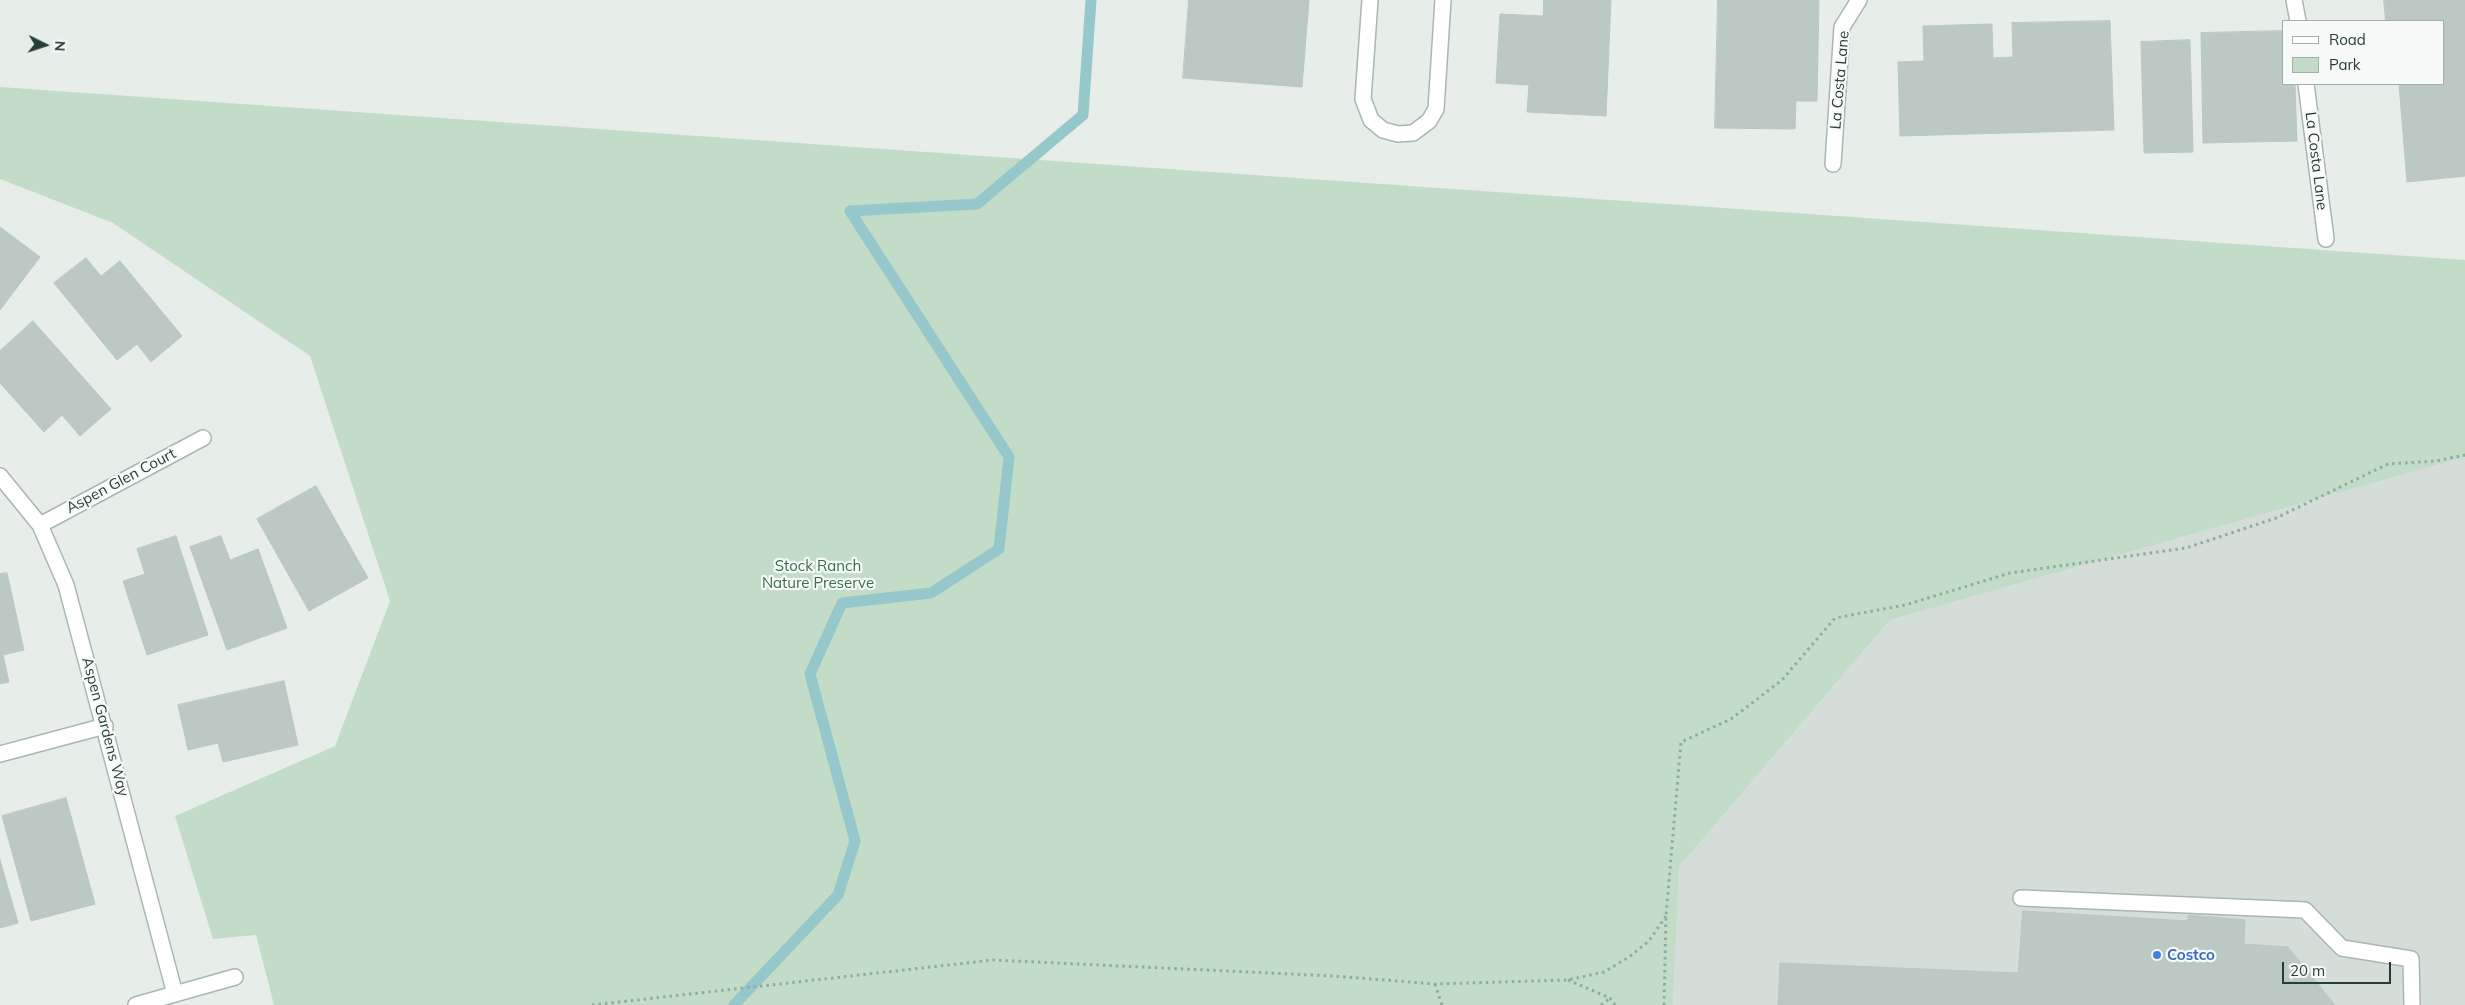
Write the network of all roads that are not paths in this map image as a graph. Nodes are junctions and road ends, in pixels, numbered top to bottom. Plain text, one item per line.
1 (1370, 0) edge
2 (1443, 0) edge
3 (1859, 0) edge
4 (2294, 0) edge
5 (2298, 20) edge
6 (2306, 85) edge
7 (1833, 164) dead end
8 (2326, 239) dead end
9 (203, 438) dead end
10 (0, 476) edge
11 (40, 525) junction
12 (105, 726) junction
13 (0, 754) edge
14 (2021, 898) dead end
15 (235, 977) dead end
16 (175, 994) junction
17 (136, 1005) edge
18 (2412, 1005) edge

1 - 2 street
3 - 7 street, La Costa Lane
4 - 5 street
6 - 8 street, La Costa Lane
9 - 11 street, Aspen Glen Court
10 - 11 street, Aspen Gardens Way
11 - 12 street, Aspen Gardens Way
12 - 13 street
12 - 16 street, Aspen Gardens Way
14 - 18 street
15 - 16 street
16 - 17 street

